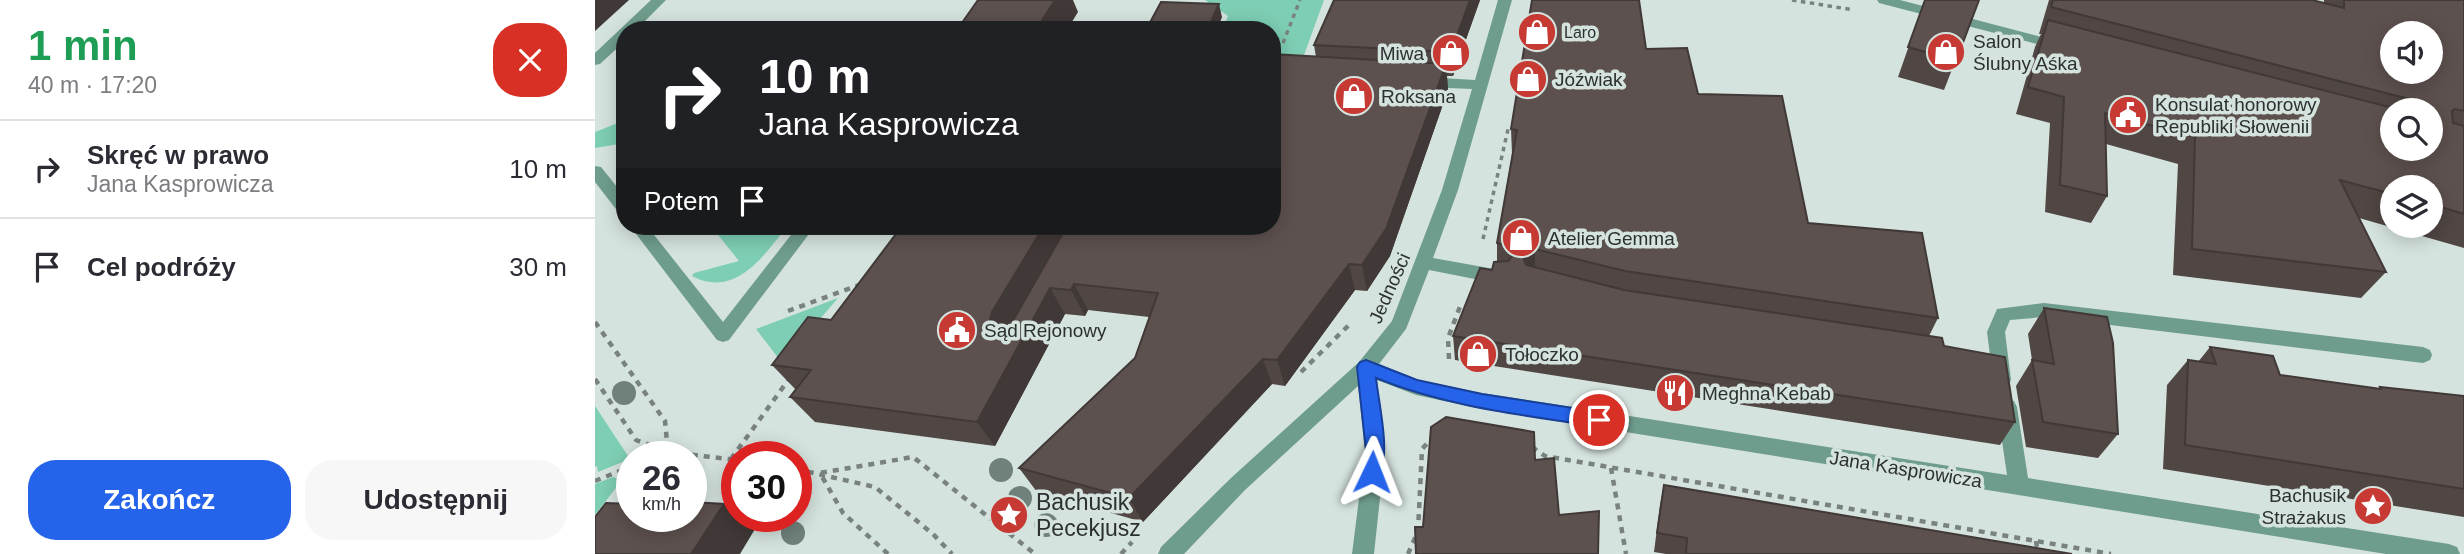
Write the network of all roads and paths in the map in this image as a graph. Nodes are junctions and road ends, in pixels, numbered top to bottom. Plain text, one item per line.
1 (660, 0) edge
2 (1300, 0) edge
3 (1505, 0) edge
4 (1793, 0) edge
5 (1884, 0) edge
6 (1855, 11) dead end
7 (637, 21) edge
8 (616, 41) edge
9 (1283, 43) dead end
10 (2081, 52) edge
11 (595, 61) edge
12 (1416, 81) edge
13 (1481, 85) junction
14 (595, 171) edge
15 (616, 198) edge
16 (645, 235) edge
17 (800, 235) edge
18 (1424, 263) junction
19 (1502, 278) edge
20 (865, 284) edge
21 (781, 314) dead end
22 (1355, 318) dead end
23 (595, 322) edge
24 (2423, 355) dead end
25 (1366, 367) junction
26 (791, 376) edge
27 (1296, 377) dead end
28 (595, 379) edge
29 (1438, 432) edge
30 (638, 441) edge
31 (666, 441) edge
32 (745, 441) edge
33 (1524, 442) edge
34 (1611, 468) junction
35 (616, 472) edge
36 (812, 472) edge
37 (820, 473) junction
38 (595, 481) edge
39 (2019, 487) junction
40 (1140, 534) dead end
41 (2036, 541) junction
42 (888, 554) edge
43 (952, 554) edge
44 (1035, 554) edge
45 (1121, 554) edge
46 (1168, 554) edge
47 (1363, 554) edge
48 (1408, 554) edge
49 (1626, 554) edge
50 (2038, 554) edge
51 (2111, 554) edge
52 (2449, 554) edge

1 - 7 street
2 - 9 path
3 - 13 street, Jedności
4 - 6 path
5 - 10 street
8 - 11 street
12 - 13 street
13 - 18 street, Jedności
14 - 15 street
16 - 17 street
18 - 19 street
18 - 25 street, Jedności
20 - 21 path
22 - 27 path
23 - 31 path
24 - 39 street
25 - 39 street, Jana Kasprowicza
25 - 46 street, Jedności
25 - 47 street
26 - 32 path
28 - 30 path
29 - 48 path
33 - 34 path
34 - 41 path
34 - 49 path
35 - 38 path
36 - 37 path
37 - 42 path
37 - 43 path
37 - 44 path
39 - 52 street, Jana Kasprowicza
40 - 45 path
41 - 50 path
41 - 51 path

